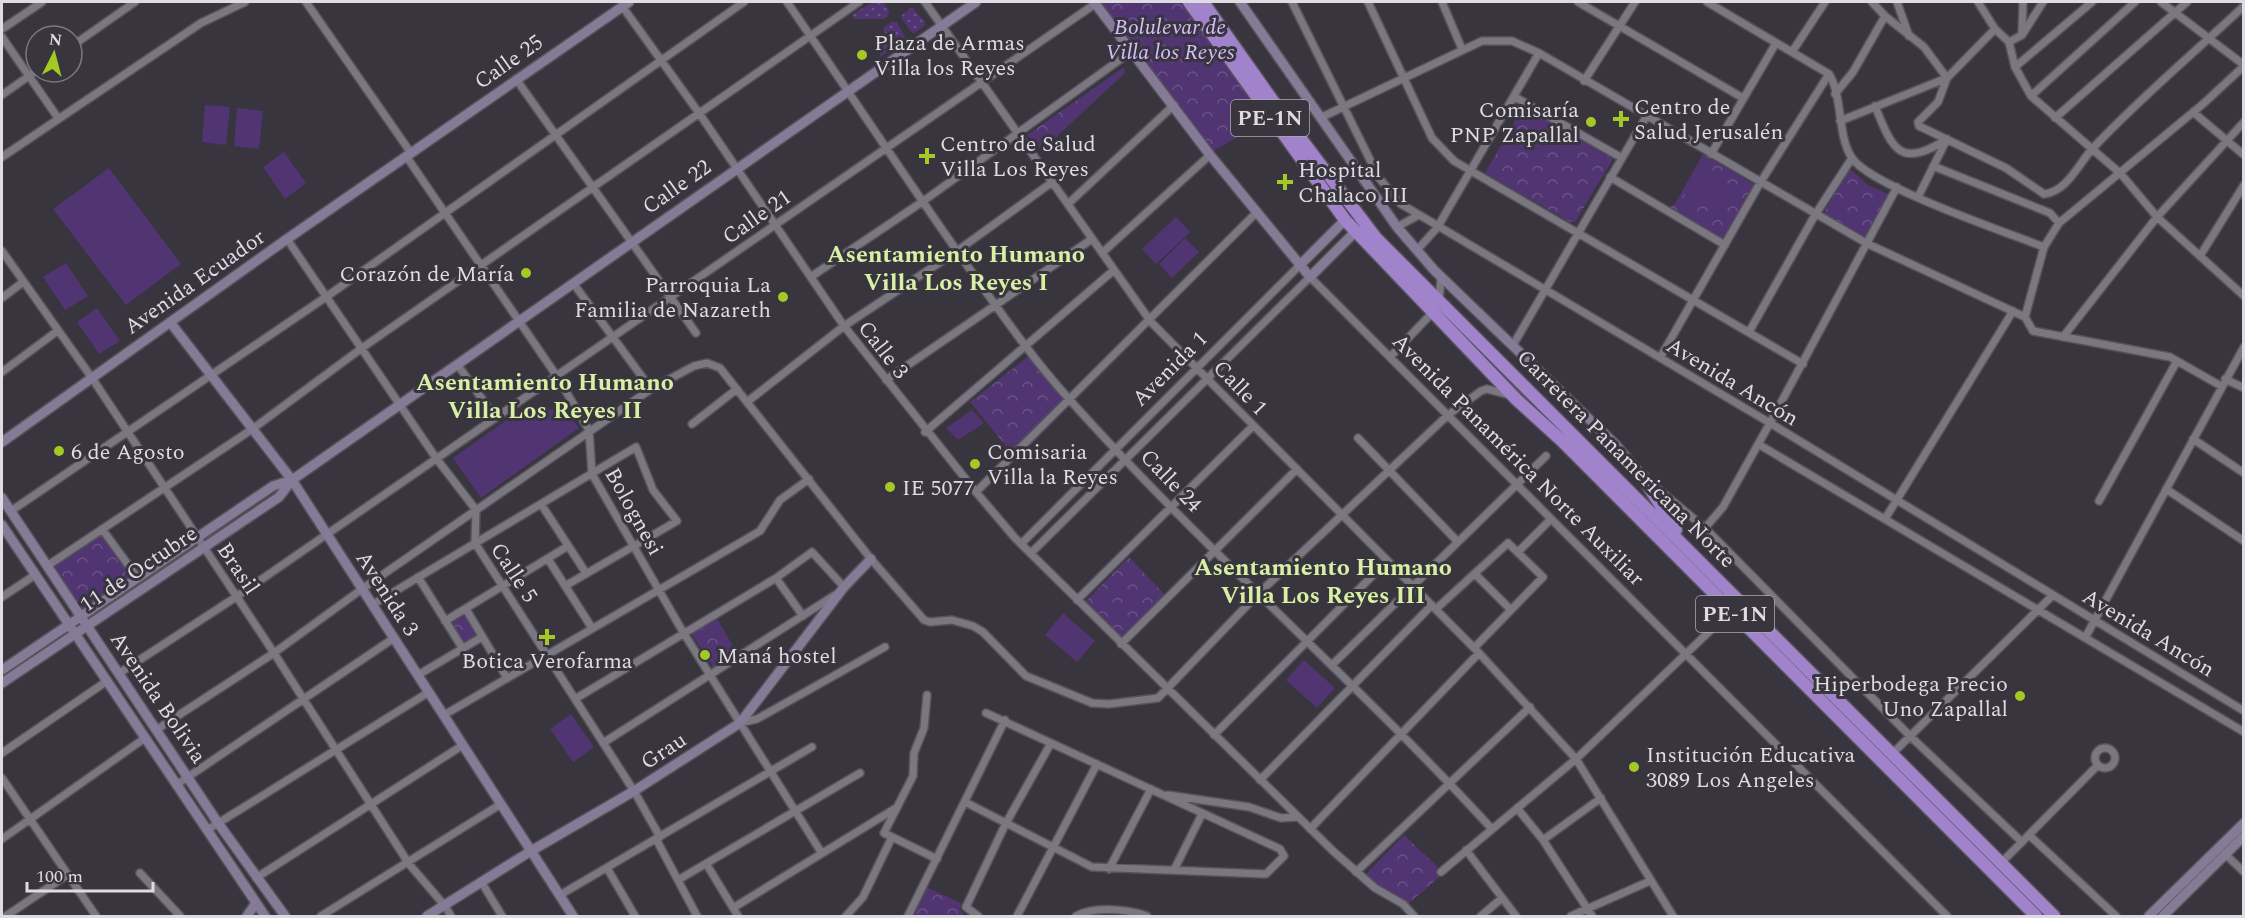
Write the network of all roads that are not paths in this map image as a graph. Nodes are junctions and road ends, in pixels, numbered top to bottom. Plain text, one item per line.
1 (42, 2) edge
2 (135, 2) edge
3 (245, 2) edge
4 (306, 2) edge
5 (744, 2) edge
6 (787, 2) edge
7 (859, 2) edge
8 (926, 2) edge
9 (976, 2) edge
10 (1189, 2) edge
11 (1203, 2) edge
12 (1240, 2) edge
13 (1292, 2) edge
14 (1368, 2) edge
15 (1442, 2) edge
16 (1578, 2) edge
17 (1635, 2) edge
18 (1707, 2) edge
19 (1825, 2) edge
20 (1872, 2) edge
21 (1897, 2) edge
22 (1978, 2) edge
23 (2023, 2) edge
24 (2043, 2) edge
25 (2092, 2) edge
26 (2135, 2) edge
27 (2161, 2) edge
28 (2187, 2) edge
29 (1095, 3) edge
30 (625, 4) edge
31 (2244, 6) edge
32 (2175, 13) junction
33 (1885, 16) junction
34 (942, 25) junction
35 (1620, 27) junction
36 (2, 29) edge
37 (1995, 29) junction
38 (810, 35) junction
39 (2022, 35) junction
40 (1908, 36) junction
41 (2, 37) edge
42 (84, 38) edge
43 (2210, 38) junction
44 (2009, 42) junction
45 (1776, 43) junction
46 (1462, 49) junction
47 (1132, 51) junction
48 (1792, 52) junction
49 (1539, 53) junction
50 (661, 60) junction
51 (2244, 66) edge
52 (2015, 67) junction
53 (24, 71) edge
54 (1829, 74) junction
55 (1403, 78) junction
56 (1947, 78) junction
57 (516, 79) junction
58 (24, 80) edge
59 (1584, 81) junction
60 (982, 82) junction
61 (33, 84) edge
62 (849, 91) junction
63 (1835, 94) junction
64 (2, 95) edge
65 (2031, 96) junction
66 (1515, 97) junction
67 (1743, 98) junction
68 (1174, 105) junction
69 (1875, 106) junction
70 (1343, 108) junction
71 (2193, 112) junction
72 (699, 113) junction
73 (1646, 117) junction
74 (58, 118) junction
75 (1320, 118) junction
76 (2055, 118) junction
77 (1840, 121) junction
78 (2244, 122) edge
79 (1017, 132) junction
80 (556, 135) junction
81 (1947, 139) junction
82 (2227, 141) junction
83 (886, 148) junction
84 (2092, 149) junction
85 (1711, 154) junction
86 (408, 155) junction
87 (1210, 155) junction
88 (2244, 155) edge
89 (2, 157) edge
90 (1622, 158) junction
91 (1852, 158) junction
92 (1933, 166) junction
93 (735, 168) junction
94 (1471, 171) junction
95 (2121, 174) junction
96 (1610, 177) junction
97 (1051, 183) junction
98 (1760, 183) junction
99 (2244, 185) edge
100 (593, 187) junction
101 (1897, 187) junction
102 (1918, 197) junction
103 (922, 202) junction
104 (1068, 204) junction
105 (445, 213) junction
106 (1256, 213) junction
107 (1815, 215) junction
108 (1417, 216) junction
109 (2157, 217) junction
110 (1345, 220) junction
111 (2059, 223) junction
112 (776, 224) junction
113 (1397, 227) junction
114 (1437, 228) junction
115 (1355, 232) junction
116 (1578, 233) junction
117 (1092, 238) junction
118 (287, 239) junction
119 (630, 241) junction
120 (1868, 244) junction
121 (1725, 245) junction
122 (2044, 247) junction
123 (1417, 250) junction
124 (2, 251) edge
125 (957, 251) junction
126 (1102, 253) junction
127 (2200, 256) junction
128 (481, 266) junction
129 (1299, 266) junction
130 (1114, 270) junction
131 (812, 276) junction
132 (1310, 277) junction
133 (1441, 277) junction
134 (23, 282) junction
135 (573, 283) junction
136 (1545, 289) junction
137 (2244, 296) edge
138 (326, 297) junction
139 (670, 297) junction
140 (2, 298) edge
141 (1694, 300) junction
142 (995, 305) junction
143 (1436, 307) junction
144 (2013, 311) junction
145 (2025, 317) junction
146 (1149, 319) junction
147 (519, 321) junction
148 (170, 322) junction
149 (844, 326) junction
150 (56, 332) junction
151 (1749, 332) junction
152 (696, 333) dead end
153 (612, 337) junction
154 (2063, 337) junction
155 (1514, 345) junction
156 (2244, 347) edge
157 (362, 348) junction
158 (1026, 348) junction
159 (1390, 357) junction
160 (1660, 358) junction
161 (2177, 361) junction
162 (457, 364) junction
163 (1803, 364) junction
164 (1197, 366) junction
165 (2, 372) edge
166 (556, 375) junction
167 (210, 376) junction
168 (92, 378) junction
169 (1208, 378) junction
170 (886, 380) junction
171 (2223, 383) junction
172 (2244, 388) edge
173 (651, 389) junction
174 (737, 389) junction
175 (1068, 398) junction
176 (1516, 399) junction
177 (747, 402) junction
178 (400, 404) junction
179 (1448, 416) junction
180 (495, 417) junction
181 (1770, 423) junction
182 (692, 424) dead end
183 (1253, 426) junction
184 (251, 430) junction
185 (589, 430) junction
186 (925, 432) junction
187 (126, 433) junction
188 (1358, 438) dead end
189 (2193, 439) junction
190 (2, 442) edge
191 (1758, 444) junction
192 (1116, 449) junction
193 (1546, 456) dead end
194 (436, 458) junction
195 (1126, 459) junction
196 (1297, 469) junction
197 (1389, 471) junction
198 (2244, 473) edge
199 (592, 474) junction
200 (1642, 476) junction
201 (809, 479) junction
202 (292, 480) junction
203 (1517, 484) junction
204 (164, 488) junction
205 (2166, 489) junction
206 (976, 492) junction
207 (2, 498) edge
208 (1898, 501) junction
209 (2099, 501) dead end
210 (541, 504) junction
211 (1172, 506) junction
212 (476, 510) junction
213 (11, 511) junction
214 (1342, 515) junction
215 (1551, 519) junction
216 (1885, 519) junction
217 (2, 525) edge
218 (1705, 528) junction
219 (102, 530) junction
220 (326, 533) junction
221 (197, 537) junction
222 (1458, 542) junction
223 (2244, 542) edge
224 (475, 543) junction
225 (1021, 544) junction
226 (632, 545) junction
227 (568, 546) junction
228 (204, 548) junction
229 (1687, 549) junction
230 (1215, 551) junction
231 (1518, 552) junction
232 (1030, 554) junction
233 (548, 559) junction
234 (871, 559) junction
235 (47, 566) junction
236 (1378, 570) dead end
237 (586, 573) junction
238 (1475, 574) junction
239 (35, 575) junction
240 (137, 578) junction
241 (418, 578) junction
242 (776, 578) junction
243 (566, 586) junction
244 (1413, 586) junction
245 (503, 588) junction
246 (362, 589) junction
247 (659, 589) junction
248 (842, 589) junction
249 (1259, 593) junction
250 (2054, 595) junction
251 (2, 597) edge
252 (236, 597) junction
253 (1077, 600) junction
254 (372, 605) junction
255 (1434, 607) junction
256 (466, 609) junction
257 (1511, 610) junction
258 (2038, 610) junction
259 (81, 616) junction
260 (802, 616) junction
261 (1740, 620) junction
262 (2095, 620) junction
263 (445, 621) junction
264 (68, 624) junction
265 (88, 625) junction
266 (592, 628) junction
267 (683, 632) junction
268 (75, 634) junction
269 (482, 637) junction
270 (394, 638) junction
271 (2085, 638) junction
272 (1308, 642) junction
273 (1121, 644) junction
274 (885, 647) dead end
275 (464, 649) junction
276 (1477, 650) junction
277 (274, 653) junction
278 (1685, 654) junction
279 (547, 655) junction
280 (1332, 665) junction
281 (2, 670) edge
282 (118, 674) junction
283 (418, 675) junction
284 (710, 676) junction
285 (507, 678) junction
286 (107, 681) junction
287 (2, 683) edge
288 (1353, 685) junction
289 (1167, 689) junction
290 (429, 692) junction
291 (927, 694) dead end
292 (304, 699) junction
293 (575, 699) junction
294 (1530, 707) junction
295 (2244, 711) edge
296 (987, 713) dead end
297 (444, 715) junction
298 (1005, 720) junction
299 (740, 723) junction
300 (156, 730) junction
301 (2244, 732) edge
302 (1400, 733) junction
303 (1214, 735) junction
304 (1910, 736) junction
305 (145, 738) junction
306 (1051, 742) junction
307 (603, 743) junction
308 (463, 745) junction
309 (812, 747) dead end
310 (336, 749) junction
311 (2, 753) edge
312 (1892, 754) junction
313 (1576, 759) junction
314 (1097, 764) junction
315 (2098, 765) dead end
316 (771, 772) junction
317 (860, 773) dead end
318 (188, 777) junction
319 (2, 778) edge
320 (1260, 780) junction
321 (1450, 783) junction
322 (176, 785) junction
323 (1151, 789) junction
324 (634, 791) junction
325 (1160, 794) junction
326 (1601, 798) junction
327 (965, 802) junction
328 (371, 804) junction
329 (501, 804) junction
330 (898, 806) junction
331 (1517, 808) junction
332 (795, 813) junction
333 (1202, 814) junction
334 (1298, 817) junction
335 (31, 820) junction
336 (218, 823) junction
337 (2244, 823) edge
338 (1005, 825) junction
339 (1310, 829) junction
340 (1492, 829) junction
341 (207, 830) junction
342 (2029, 835) junction
343 (2244, 836) edge
344 (892, 837) junction
345 (658, 838) junction
346 (2, 839) edge
347 (1543, 840) junction
348 (2022, 843) junction
349 (1051, 848) junction
350 (1466, 850) junction
351 (531, 851) junction
352 (821, 852) junction
353 (2225, 854) junction
354 (937, 859) junction
355 (2001, 863) junction
356 (409, 864) junction
357 (707, 865) junction
358 (607, 868) junction
359 (1109, 869) junction
360 (1174, 870) junction
361 (1356, 872) junction
362 (1441, 872) dead end
363 (2244, 872) edge
364 (140, 873) dead end
365 (67, 875) junction
366 (256, 878) junction
367 (678, 880) junction
368 (1650, 881) junction
369 (482, 883) junction
370 (560, 895) junction
371 (1502, 898) junction
372 (256, 903) junction
373 (446, 906) junction
374 (733, 908) junction
375 (1586, 908) junction
376 (1132, 914) edge
377 (6, 916) edge
378 (96, 916) edge
379 (180, 916) edge
380 (247, 916) edge
381 (265, 916) edge
382 (285, 916) edge
383 (321, 916) edge
384 (427, 916) edge
385 (451, 916) edge
386 (502, 916) edge
387 (573, 916) edge
388 (635, 916) edge
389 (698, 916) edge
390 (738, 916) edge
391 (846, 916) edge
392 (908, 916) edge
393 (978, 916) edge
394 (1017, 916) edge
395 (1076, 916) edge
396 (1148, 916) edge
397 (1414, 916) edge
398 (1481, 916) edge
399 (1516, 916) edge
400 (1571, 916) edge
401 (1592, 916) edge
402 (1673, 916) edge
403 (1947, 916) edge
404 (2036, 916) edge
405 (2054, 916) edge
406 (2115, 916) edge
407 (2149, 916) edge
408 (2163, 916) edge

1 - 36 street
2 - 42 street
3 - 74 street
4 - 86 street, Bolognesi
5 - 50 street
6 - 38 street, Calle 24
7 - 38 street
8 - 34 street, Calle 1
9 - 34 street, Calle 22
10 - 110 highway, Carretera Panamericana Norte / PE-1N
11 - 143 highway, Carretera Panamericana Norte / PE-1N
12 - 75 street
13 - 70 street, Avenida Ancón
14 - 55 street
15 - 46 street
16 - 35 street
17 - 35 street
18 - 45 street
19 - 48 street
20 - 33 street
21 - 40 street
22 - 37 street
23 - 39 street
24 - 39 street
25 - 52 street
26 - 65 street
27 - 32 street
28 - 32 street
29 - 47 street, Avenida Panamérica Norte Auxiliar
29 - 60 street, Calle 21
30 - 50 street, Calle 3
30 - 57 street, Calle 25
31 - 43 street
32 - 43 street
32 - 76 street
33 - 40 street
33 - 63 street
34 - 60 street, Calle 1
34 - 62 street, Calle 22
35 - 59 street
35 - 67 street
37 - 44 street
37 - 56 street
38 - 62 street, Calle 24
38 - 72 street
39 - 44 street
40 - 56 street
41 - 53 street
43 - 51 street
43 - 84 street
44 - 52 street
45 - 48 street
45 - 67 street
46 - 49 street
46 - 55 street
47 - 68 street, Avenida Panamérica Norte Auxiliar
47 - 79 street
48 - 54 street
49 - 59 street
49 - 66 street
50 - 72 street, Calle 3
50 - 80 street
51 - 71 street
52 - 65 street
54 - 63 street
54 - 98 street
55 - 70 street
55 - 94 street
56 - 69 street
56 - 81 street
57 - 80 street
57 - 86 street, Calle 25
58 - 64 street
59 - 73 street
60 - 79 street, Calle 1
60 - 83 street, Calle 21
61 - 74 street
62 - 83 street, Calle 24
62 - 93 street, Calle 22
63 - 77 street
65 - 76 street
66 - 90 street
66 - 94 street
67 - 85 street
68 - 87 street, Avenida Panamérica Norte Auxiliar
68 - 104 street
69 - 77 street
69 - 81 street
70 - 75 street
70 - 108 street, Avenida Ancón
71 - 82 street
71 - 95 street
72 - 93 street, Calle 3
72 - 100 street
73 - 85 street
73 - 90 street
74 - 89 street
75 - 113 street
76 - 84 street
77 - 91 street
78 - 82 street
79 - 97 street, Calle 1
79 - 103 street
80 - 100 street
80 - 105 street
81 - 84 street
81 - 92 street
82 - 88 street
82 - 109 street
83 - 103 street, Calle 24
83 - 112 street, Calle 21
84 - 95 street
85 - 98 street
86 - 105 street, Bolognesi
86 - 118 street, Avenida Ecuador
87 - 106 street, Avenida Panamérica Norte Auxiliar
87 - 126 street
90 - 96 street
91 - 101 street
91 - 107 street
92 - 102 street
92 - 111 street
93 - 112 street, Calle 3
93 - 119 street, Calle 22
94 - 114 street
94 - 116 street
95 - 109 street
95 - 111 street
96 - 116 street
96 - 121 street
97 - 104 street, Calle 1
97 - 125 street
98 - 107 street
98 - 121 street
99 - 127 street
100 - 119 street
100 - 128 street
101 - 102 street
101 - 120 street
102 - 122 street
103 - 125 street, Calle 24
103 - 131 street
104 - 117 street, Calle 1
105 - 128 street, Bolognesi
105 - 138 street
106 - 129 street, Avenida Panamérica Norte Auxiliar
106 - 146 street
107 - 120 street
107 - 151 street
108 - 113 street
108 - 114 street, Avenida Ancón
109 - 127 street
109 - 154 street
110 - 115 highway, Carretera Panamericana Norte / PE-1N
110 - 129 street, Avenida 1
111 - 122 street
112 - 131 street, Calle 3
112 - 139 street, Calle 21
113 - 123 street
114 - 123 street
114 - 136 street, Avenida Ancón
115 - 132 street, Avenida 1
115 - 143 highway, Carretera Panamericana Norte / PE-1N
116 - 136 street
116 - 141 street
117 - 126 street, Calle 1
117 - 142 street
118 - 138 street
118 - 148 street, Avenida Ecuador
119 - 135 street, Calle 22
119 - 139 street
120 - 144 street
120 - 163 street
121 - 141 street
122 - 145 street
123 - 133 street
124 - 134 street, Brasil
125 - 142 street, Calle 24
125 - 149 street
126 - 130 street, Calle 1
127 - 137 street
128 - 147 street, Bolognesi
128 - 157 street
129 - 132 street, Avenida Panamérica Norte Auxiliar
129 - 164 street, Avenida 1
130 - 146 street, Calle 1
130 - 158 street
131 - 149 street, Calle 3
132 - 159 street, Avenida Panamérica Norte Auxiliar
132 - 169 street, Avenida 1
133 - 143 street
133 - 155 street
134 - 140 street
134 - 150 street, Brasil
135 - 147 street, Calle 22
135 - 153 street
136 - 155 street
136 - 160 street, Avenida Ancón
138 - 157 street
138 - 167 street
139 - 152 street
139 - 153 street, Calle 21
141 - 151 street
141 - 160 street
142 - 158 street, Calle 24
142 - 170 street
143 - 159 street
143 - 176 highway, Carretera Panamericana Norte / PE-1N
143 - 229 highway, Carretera Panamericana Norte / PE-1N
144 - 145 street
144 - 208 street
145 - 154 street
146 - 164 street, Calle 1
146 - 175 street
147 - 162 street, Calle 22
147 - 166 street, Bolognesi
148 - 167 street, Avenida 3
148 - 168 street, Avenida Ecuador
149 - 170 street, Calle 3
149 - 177 street
150 - 165 street
150 - 168 street, Brasil
151 - 163 street
153 - 166 street, Calle 21
153 - 173 street
154 - 161 street
155 - 200 street
156 - 171 street
157 - 178 street
157 - 184 street
158 - 175 street, Calle 24
158 - 186 street
159 - 179 street, Avenida Panamérica Norte Auxiliar
160 - 181 street, Avenida Ancón
161 - 171 street
161 - 209 street
162 - 178 street, Calle 22
162 - 180 street
163 - 181 street
164 - 169 street, Calle 1
164 - 192 street, Avenida 1
166 - 180 street, Calle 21
166 - 185 street, Bolognesi
167 - 184 street, Avenida 3
167 - 187 street
168 - 187 street, Brasil
168 - 190 street, Avenida Ecuador
169 - 183 street, Calle 1
169 - 195 street, Avenida 1
170 - 186 street, Calle 3
171 - 172 street
171 - 189 street
173 - 174 street
173 - 185 street
174 - 177 street
174 - 182 street
175 - 192 street, Calle 24
175 - 206 street
176 - 179 street
176 - 261 highway, Carretera Panamericana Norte / PE-1N
177 - 201 street
178 - 194 street
178 - 202 street, 11 de Octubre
179 - 197 street
179 - 203 street, Avenida Panamérica Norte Auxiliar
180 - 194 street, Calle 21
181 - 191 street
181 - 208 street, Avenida Ancón
183 - 196 street, Calle 1
183 - 211 street
184 - 202 street, Avenida 3
184 - 204 street
185 - 199 street, Bolognesi
185 - 212 street
186 - 206 street, Calle 3
187 - 204 street, Brasil
187 - 213 street
188 - 197 street
189 - 198 street
189 - 205 street
191 - 216 street, Avenida Ancón
191 - 218 street
192 - 195 street, Calle 24
192 - 225 street, Avenida 1
193 - 203 street
194 - 212 street
194 - 220 street, Calle 21
195 - 211 street, Calle 24
195 - 232 street, Avenida 1
196 - 214 street, Calle 1
196 - 230 street
197 - 214 street
197 - 222 street
199 - 210 street
199 - 226 street, Bolognesi
199 - 226 street
200 - 218 street
200 - 229 highway
201 - 234 street
201 - 247 street
202 - 220 street, Avenida 3
202 - 221 street, 11 de Octubre
202 - 228 street, 11 de Octubre
203 - 215 street, Avenida Panamérica Norte Auxiliar
203 - 222 street
204 - 219 street
204 - 221 street, Brasil
205 - 223 street
205 - 262 street
206 - 225 street, Calle 3
207 - 213 street, Avenida Bolivia
208 - 216 street
208 - 250 street, Avenida Ancón
210 - 224 street
210 - 227 street
211 - 230 street, Calle 24
211 - 253 street
212 - 224 street, Calle 5
212 - 246 street
213 - 235 street, Avenida Bolivia
214 - 244 street, Calle 1
214 - 249 street
215 - 231 street
215 - 278 street, Avenida Panamérica Norte Auxiliar
216 - 258 street, Avenida Ancón
217 - 239 street, Avenida Bolivia
218 - 304 street
219 - 235 street
219 - 240 street
220 - 246 street, Avenida 3
220 - 252 street, Calle 21
221 - 228 street, Brasil
221 - 240 street, 11 de Octubre
222 - 244 street
224 - 241 street
224 - 245 street, Calle 5
225 - 232 street, Calle 3
226 - 237 street
226 - 247 street, Bolognesi
227 - 233 street
227 - 237 street
228 - 252 street, Brasil
228 - 265 street, 11 de Octubre
229 - 312 highway, Carretera Panamericana Norte / PE-1N
230 - 249 street, Calle 24
230 - 273 street
231 - 238 street
231 - 257 street
232 - 253 street, Calle 3
233 - 243 street
233 - 245 street
234 - 248 street, Grau
234 - 289 street
235 - 259 street, Avenida Bolivia
236 - 272 street
237 - 243 street
238 - 255 street
238 - 257 street
239 - 251 street
239 - 264 street, Avenida Bolivia
240 - 259 street, 11 de Octubre
241 - 254 street
241 - 263 street
242 - 248 street
242 - 260 street
242 - 267 street
243 - 266 street
244 - 255 street, Calle 1
244 - 280 street
245 - 256 street
245 - 279 street, Calle 5
246 - 254 street, Avenida 3
246 - 277 street
247 - 266 street
247 - 267 street, Bolognesi
248 - 260 street
248 - 299 street, Grau
249 - 272 street, Calle 24
249 - 289 street
250 - 258 street
250 - 262 street, Avenida Ancón
252 - 277 street, Brasil
252 - 282 street, Calle 21
253 - 273 street, Calle 3
254 - 270 street, Avenida 3
255 - 276 street, Calle 1
255 - 288 street
256 - 263 street
256 - 269 street
257 - 276 street
258 - 271 street, Avenida Ancón
258 - 304 street
259 - 264 street, 11 de Octubre
259 - 265 street, Avenida Bolivia
260 - 284 street
261 - 278 street
261 - 404 highway, Carretera Panamericana Norte / PE-1N
262 - 271 street
262 - 295 street, Avenida Ancón
263 - 275 street
264 - 268 street, Avenida Bolivia
264 - 281 street, 11 de Octubre
265 - 268 street, 11 de Octubre
265 - 282 street, Avenida Bolivia
266 - 279 street
267 - 284 street, Bolognesi
267 - 293 street
268 - 286 street, Avenida Bolivia
268 - 287 street, 11 de Octubre
269 - 275 street
269 - 285 street
270 - 283 street, Avenida 3
270 - 292 street
271 - 301 street, Avenida Ancón
272 - 280 street, Calle 24
272 - 303 street
273 - 289 street, Calle 3
274 - 299 street
275 - 283 street
276 - 294 street, Calle 1
276 - 302 street
277 - 292 street, Brasil
277 - 300 street
278 - 313 street
278 - 403 street, Avenida Panamérica Norte Auxiliar
279 - 285 street
279 - 293 street, Calle 5
280 - 288 street, Calle 24
282 - 300 street, Avenida Bolivia
283 - 290 street, Avenida 3
284 - 299 street, Bolognesi
284 - 307 street
285 - 297 street
286 - 305 street, Avenida Bolivia
286 - 311 street
288 - 302 street, Calle 24
288 - 320 street
289 - 303 street, Calle 3
290 - 297 street, Avenida 3
290 - 310 street
291 - 330 street
292 - 310 street, Brasil
292 - 318 street
293 - 307 street, Calle 5
294 - 313 street, Calle 1
294 - 321 street
296 - 298 street
297 - 308 street, Avenida 3
298 - 306 street
298 - 327 street
299 - 316 street, Bolognesi
299 - 324 street, Grau
300 - 318 street, Avenida Bolivia
302 - 321 street, Calle 24
302 - 339 street
303 - 320 street, Calle 3
304 - 312 street
304 - 348 street
305 - 322 street, Avenida Bolivia
305 - 335 street
306 - 314 street
306 - 338 street
307 - 324 street, Calle 5
308 - 328 street
308 - 329 street, Avenida 3
309 - 316 street
310 - 328 street, Brasil
310 - 336 street
312 - 355 highway, Carretera Panamericana Norte / PE-1N
313 - 326 street, Calle 1
313 - 331 street
314 - 323 street
314 - 349 street
315 - 342 street
316 - 332 street, Bolognesi
316 - 345 street
317 - 332 street
318 - 322 street
318 - 336 street, Avenida Bolivia
319 - 335 street
320 - 334 street, Calle 3
321 - 340 street, Calle 24
321 - 361 street
322 - 341 street, Avenida Bolivia
323 - 325 street
323 - 359 street
324 - 345 street, Calle 5
324 - 351 street, Grau
325 - 333 street
325 - 334 street
326 - 347 street
326 - 368 street, Calle 1
327 - 338 street
327 - 354 street
328 - 356 street, Brasil
328 - 366 street
329 - 351 street, Avenida 3
329 - 356 street
330 - 344 street
330 - 352 street
331 - 340 street
331 - 347 street
332 - 352 street, Bolognesi
332 - 357 street
333 - 360 street
333 - 360 street
334 - 339 street, Calle 3
335 - 346 street
335 - 365 street
336 - 341 street
336 - 366 street, Avenida Bolivia
337 - 407 street
338 - 349 street
338 - 393 street
339 - 361 street, Calle 3
340 - 350 street
341 - 372 street, Avenida Bolivia
342 - 348 street
342 - 406 street
343 - 353 street
344 - 354 street
344 - 391 street
345 - 358 street
345 - 367 street, Calle 5
347 - 375 street
348 - 355 street
349 - 359 street
349 - 394 street
350 - 362 street
350 - 371 street
351 - 369 street, Grau
351 - 370 street, Avenida 3
352 - 374 street
353 - 363 street
353 - 408 street
354 - 392 street
355 - 405 highway, Carretera Panamericana Norte / PE-1N
356 - 373 street, Brasil
356 - 383 street
357 - 367 street
357 - 374 street
358 - 370 street
358 - 388 street
359 - 360 street
361 - 397 street, Calle 3
364 - 379 street
365 - 377 street
365 - 378 street
366 - 382 street, Avenida Bolivia
367 - 389 street, Calle 5
368 - 375 street
368 - 402 street, Calle 1
369 - 373 street, Grau
369 - 386 street
370 - 387 street, Avenida 3
371 - 398 street
371 - 399 street
372 - 380 street
372 - 381 street, Avenida Bolivia
373 - 384 street, Grau
373 - 385 street, Brasil
374 - 390 street
375 - 400 street
375 - 401 street
376 - 395 street
376 - 396 street

